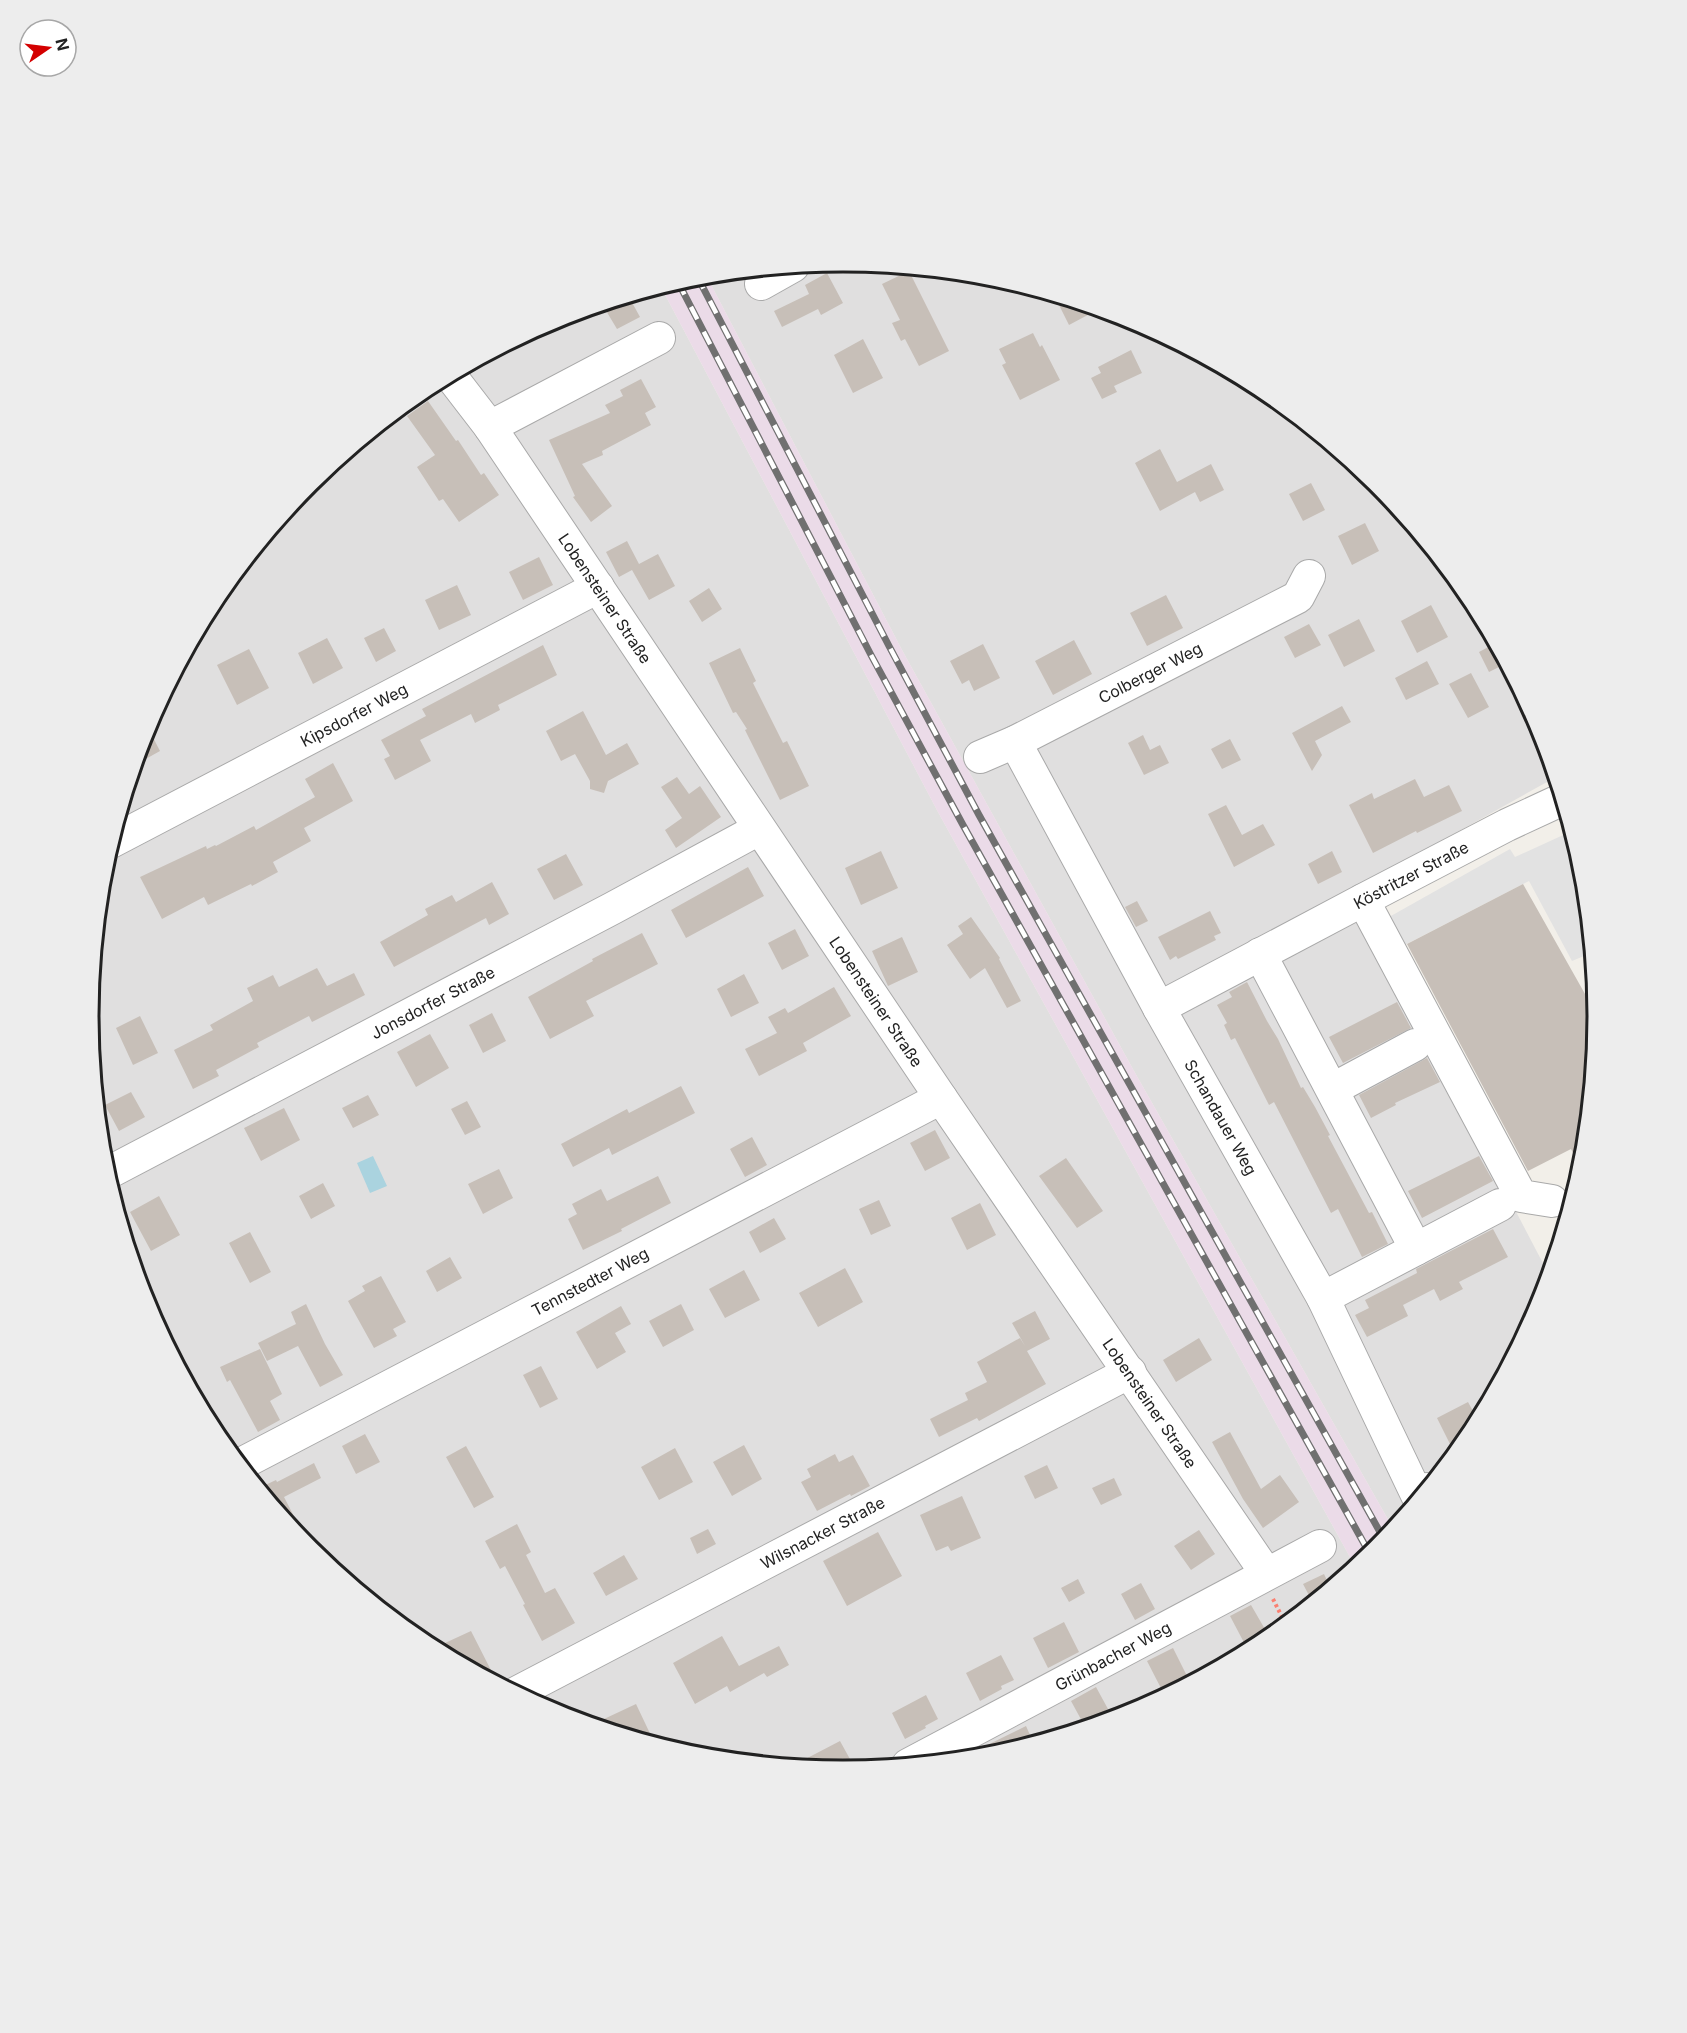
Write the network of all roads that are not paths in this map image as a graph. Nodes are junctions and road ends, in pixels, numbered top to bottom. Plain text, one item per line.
1 (777, 276) edge
2 (761, 284) dead end
3 (659, 338) dead end
4 (455, 382) edge
5 (490, 427) junction
6 (1309, 576) dead end
7 (598, 587) junction
8 (1015, 742) junction
9 (980, 757) dead end
10 (1556, 802) edge
11 (759, 829) junction
12 (121, 837) edge
13 (1363, 900) junction
14 (1260, 954) junction
15 (1159, 1008) junction
16 (1415, 1046) dead end
17 (1333, 1089) junction
18 (941, 1098) junction
19 (115, 1169) edge
20 (1552, 1201) dead end
21 (1500, 1205) dead end
22 (1416, 1249) junction
23 (1323, 1298) junction
24 (1130, 1372) junction
25 (247, 1461) edge
26 (1420, 1487) edge
27 (1320, 1546) dead end
28 (1266, 1573) junction
29 (524, 1689) edge
30 (924, 1756) edge

1 - 2 street
3 - 5 street
4 - 5 street, Lobensteiner Straße
5 - 7 street, Lobensteiner Straße
6 - 8 street, Colberger Weg
7 - 11 street, Lobensteiner Straße
7 - 12 street, Kipsdorfer Weg
8 - 9 street, Colberger Weg
8 - 15 street, Schandauer Weg
10 - 13 street, Köstritzer Straße
11 - 18 street, Lobensteiner Straße
11 - 19 street, Jonsdorfer Straße
13 - 14 street, Köstritzer Straße
13 - 20 street
14 - 15 street, Köstritzer Straße
14 - 17 street
15 - 23 street, Schandauer Weg
16 - 17 street
17 - 22 street
18 - 24 street, Lobensteiner Straße
18 - 25 street, Tennstedter Weg
21 - 22 street
22 - 23 street
23 - 26 street, Schandauer Weg
24 - 28 street, Lobensteiner Straße
24 - 29 street, Wilsnacker Straße
27 - 28 street, Grünbacher Weg
28 - 30 street, Grünbacher Weg

